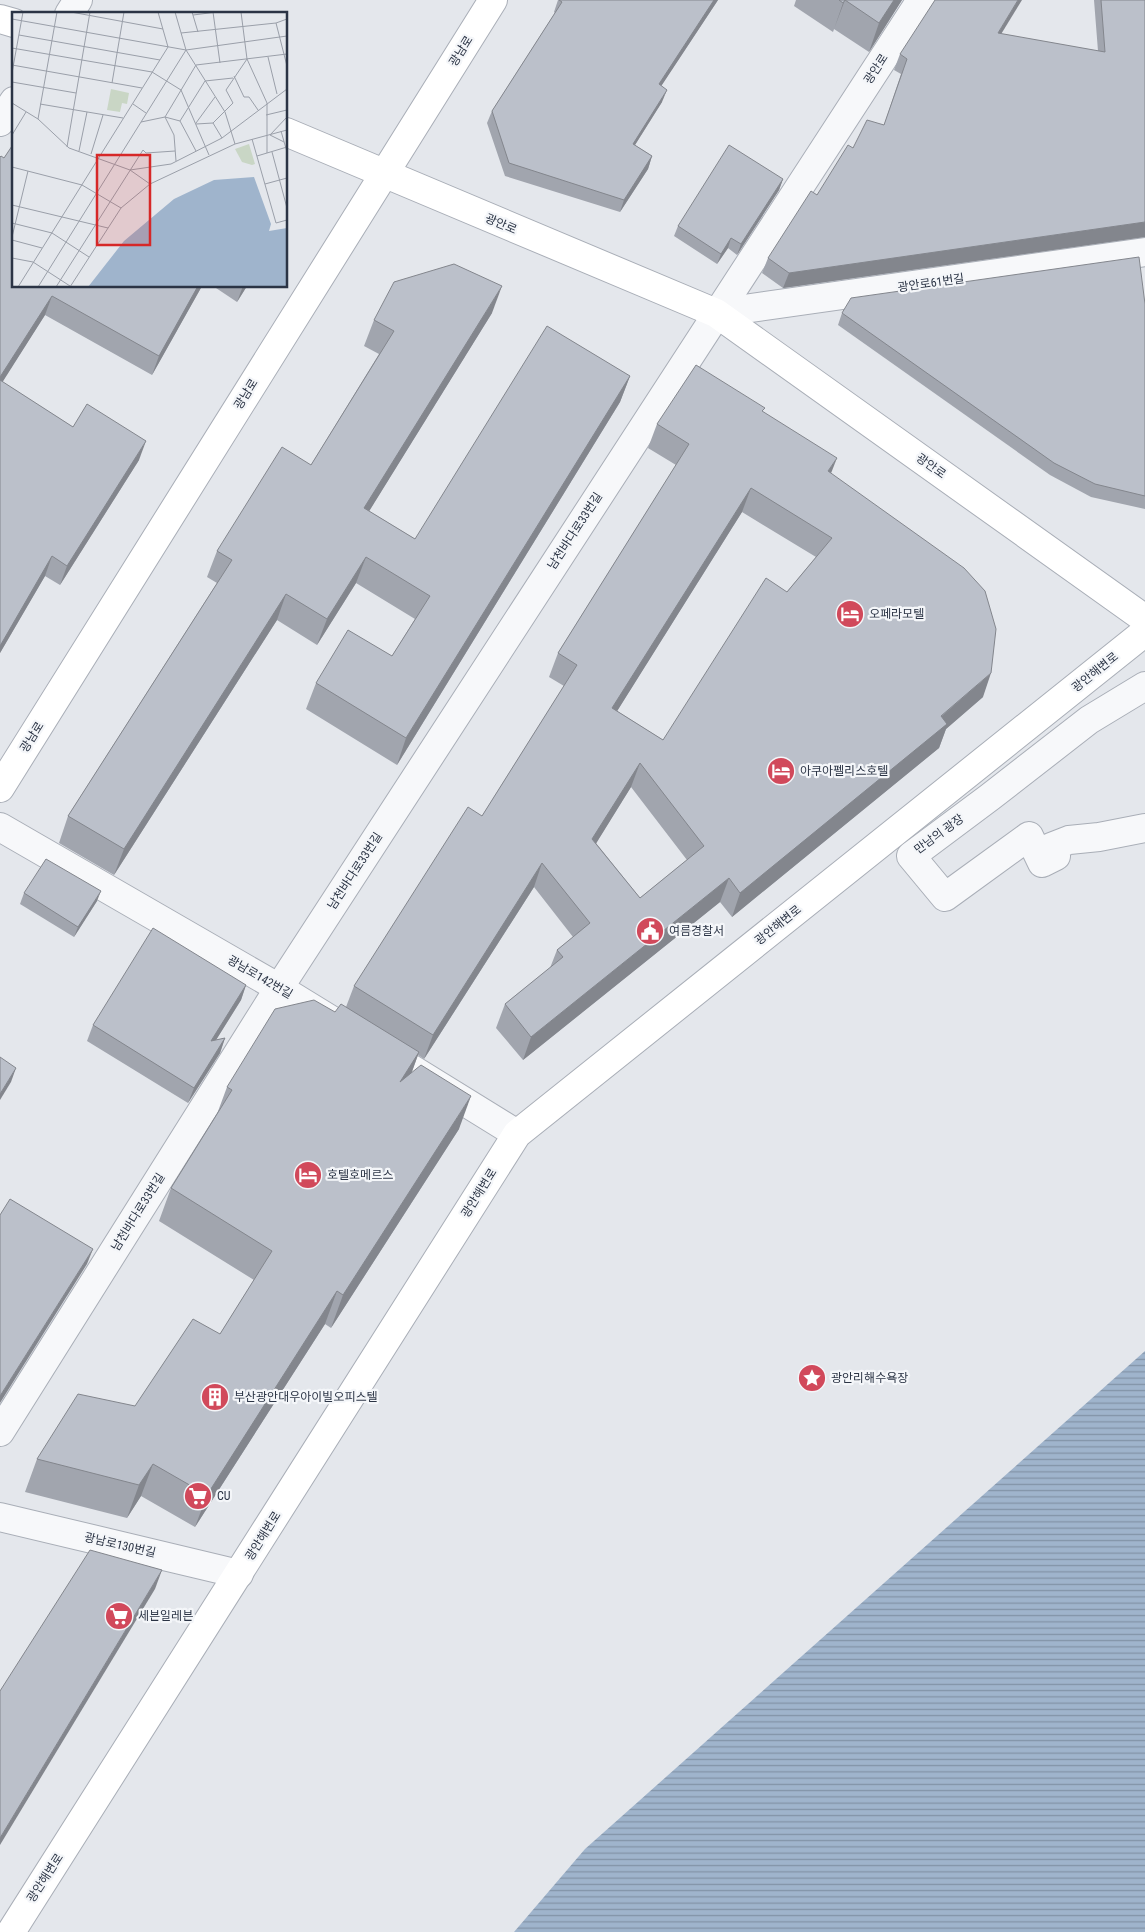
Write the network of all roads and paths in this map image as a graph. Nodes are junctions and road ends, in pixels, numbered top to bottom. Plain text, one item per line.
1 (78, 0) edge
2 (493, 0) edge
3 (922, 0) edge
4 (70, 12) edge
5 (12, 104) edge
6 (0, 122) edge
7 (288, 133) edge
8 (383, 174) junction
9 (1145, 252) edge
10 (716, 314) junction
11 (1145, 619) edge
12 (1145, 632) edge
13 (1145, 686) edge
14 (0, 788) edge
15 (0, 827) edge
16 (1145, 828) edge
17 (279, 988) junction
18 (517, 1134) junction
19 (0, 1432) edge
20 (0, 1517) edge
21 (239, 1574) junction
22 (11, 1932) edge

1 - 4 street
2 - 8 main road, 광남로
3 - 10 street, 광안로
5 - 6 street
7 - 8 main road, 광안로
8 - 10 main road, 광안로
8 - 14 main road, 광남로
9 - 10 street, 광안로61번길
10 - 11 main road, 광안로
10 - 17 street, 남천바다로33번길
12 - 18 main road, 광안해변로
13 - 16 street, 만남의 광장
15 - 17 street, 광남로142번길
17 - 18 street, 광남로142번길
17 - 19 street, 남천바다로33번길
18 - 21 main road, 광안해변로
20 - 21 street, 광남로130번길
21 - 22 main road, 광안해변로

